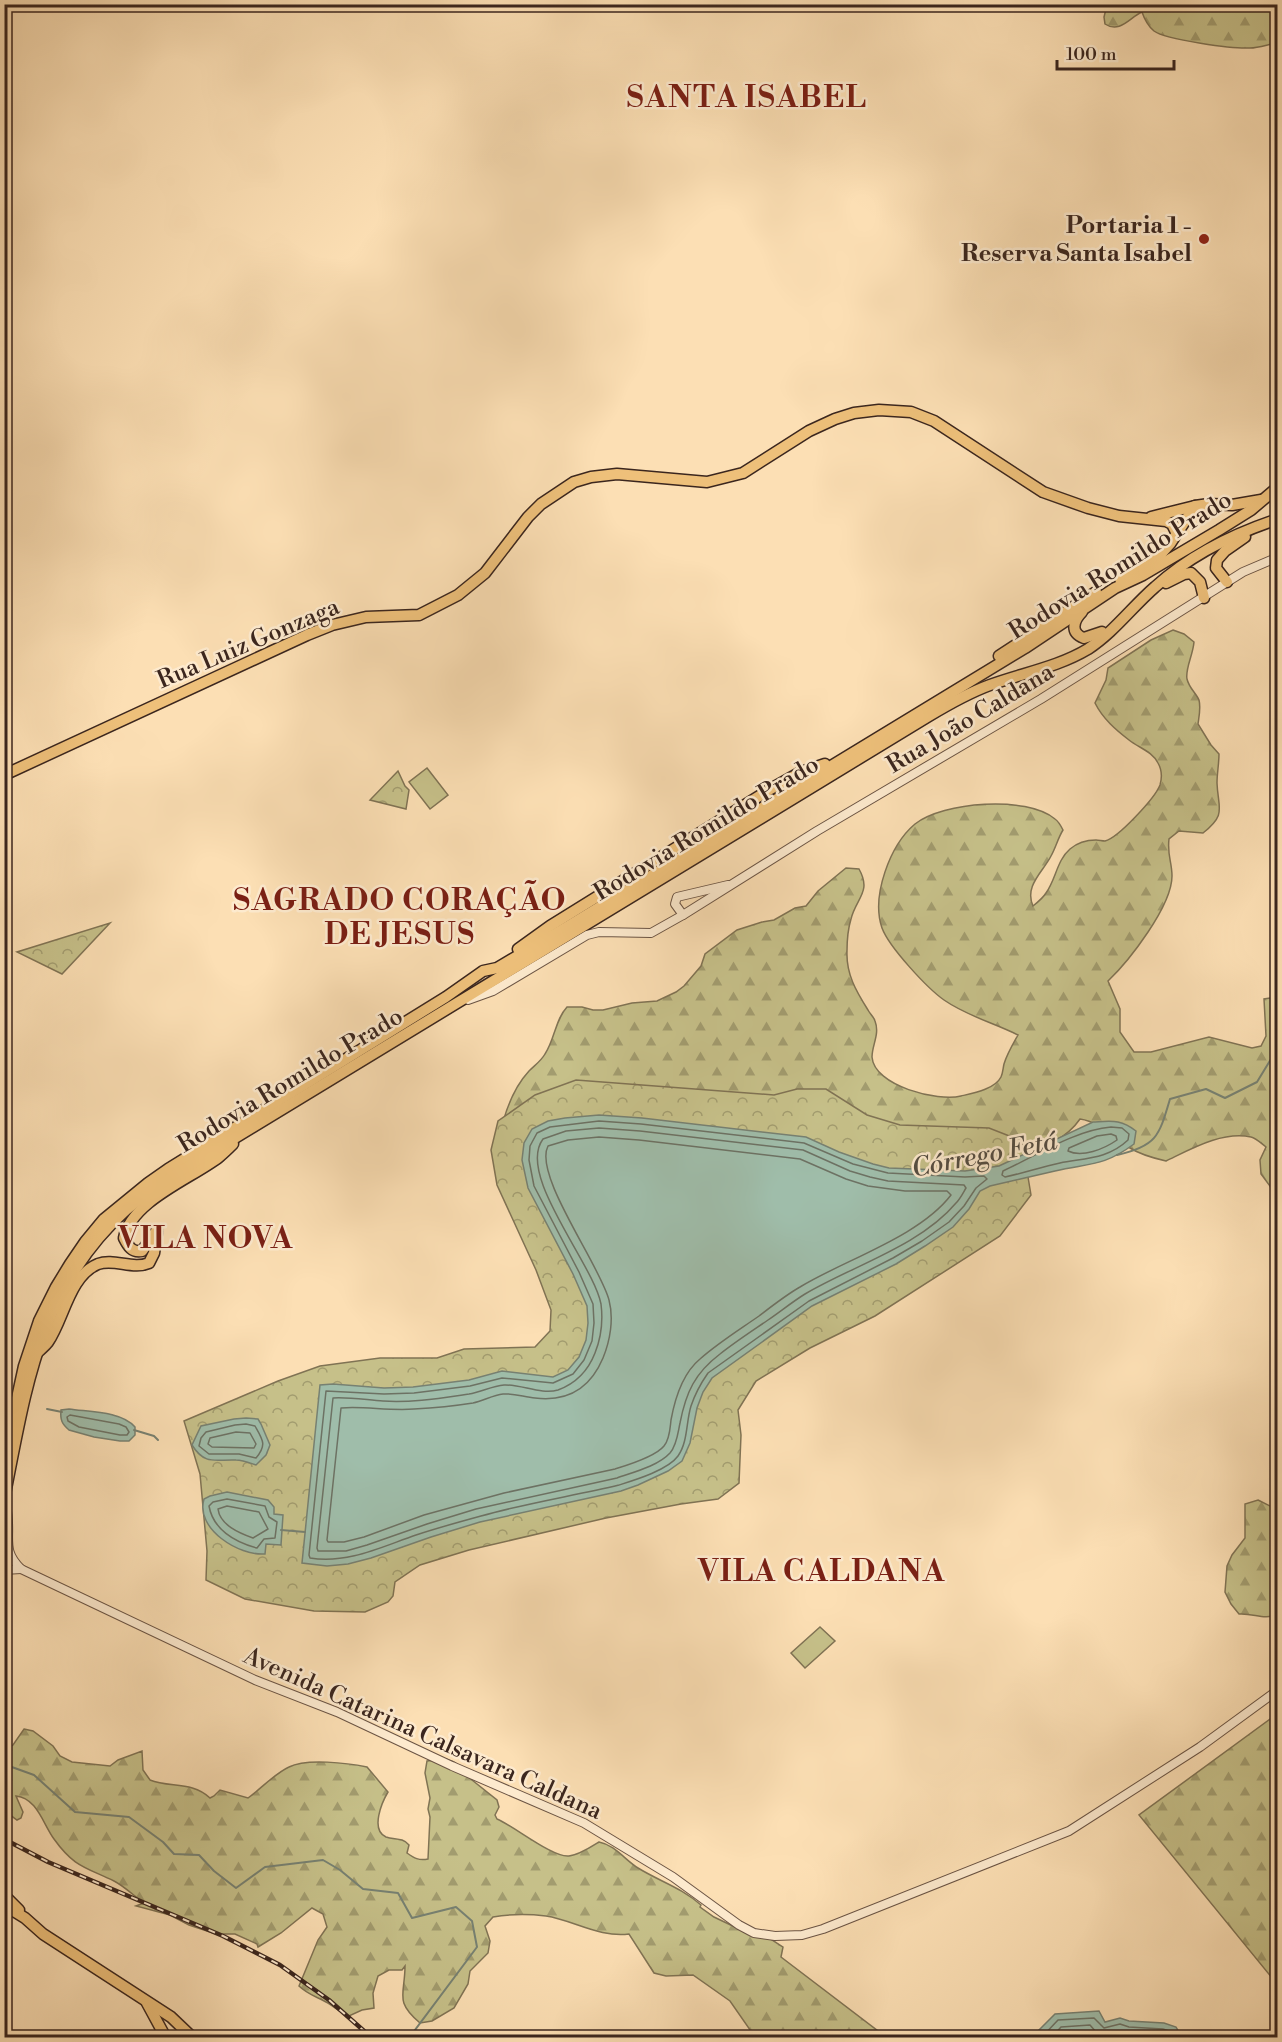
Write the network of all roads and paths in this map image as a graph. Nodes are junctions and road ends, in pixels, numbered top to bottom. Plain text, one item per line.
1 (1278, 487) edge
2 (1278, 493) edge
3 (1260, 500) junction
4 (1195, 506) junction
5 (1145, 519) junction
6 (1278, 521) edge
7 (1177, 534) junction
8 (1278, 557) edge
9 (1227, 582) junction
10 (1117, 583) junction
11 (1152, 590) junction
12 (1204, 598) junction
13 (4, 775) edge
14 (736, 883) junction
15 (683, 915) junction
16 (452, 1006) junction
17 (242, 1134) junction
18 (35, 1355) junction
19 (4, 1458) edge
20 (5, 1498) edge
21 (23, 1569) junction
22 (4, 1570) edge
23 (1278, 1690) edge
24 (4, 1895) edge
25 (4, 1905) edge
26 (25, 1918) junction
27 (147, 2002) junction
28 (171, 2018) junction
29 (159, 2027) junction
30 (190, 2036) edge
31 (166, 2037) edge

1 - 3 main road, Rodovia Romildo Prado
2 - 3 main road
3 - 4 main road, Rua Luiz Gonzaga
3 - 10 main road, Rodovia Romildo Prado
4 - 5 main road, Rua Luiz Gonzaga
4 - 7 main road
5 - 7 main road, Rua Luiz Gonzaga
5 - 13 main road, Rua Luiz Gonzaga
6 - 9 main road
6 - 11 main road, Rodovia Romildo Prado
7 - 10 main road
8 - 9 street, Rua João Caldana
9 - 12 street, Rua João Caldana
10 - 11 main road
10 - 19 main road, Rodovia Romildo Prado
11 - 12 main road
11 - 16 main road, Rodovia Romildo Prado
12 - 14 street, Rua João Caldana
14 - 15 street, Rua João Caldana
14 - 15 street
15 - 16 street, Rua João Caldana
16 - 17 main road, Rodovia Romildo Prado
17 - 18 main road, Rodovia Romildo Prado
17 - 18 main road
18 - 20 main road, Rodovia Romildo Prado
20 - 21 street
21 - 22 street
21 - 23 street, Avenida Catarina Calsavara Caldana
24 - 26 main road
25 - 26 main road
26 - 27 main road
27 - 28 main road
27 - 29 main road
28 - 29 main road
28 - 30 main road
29 - 31 main road

